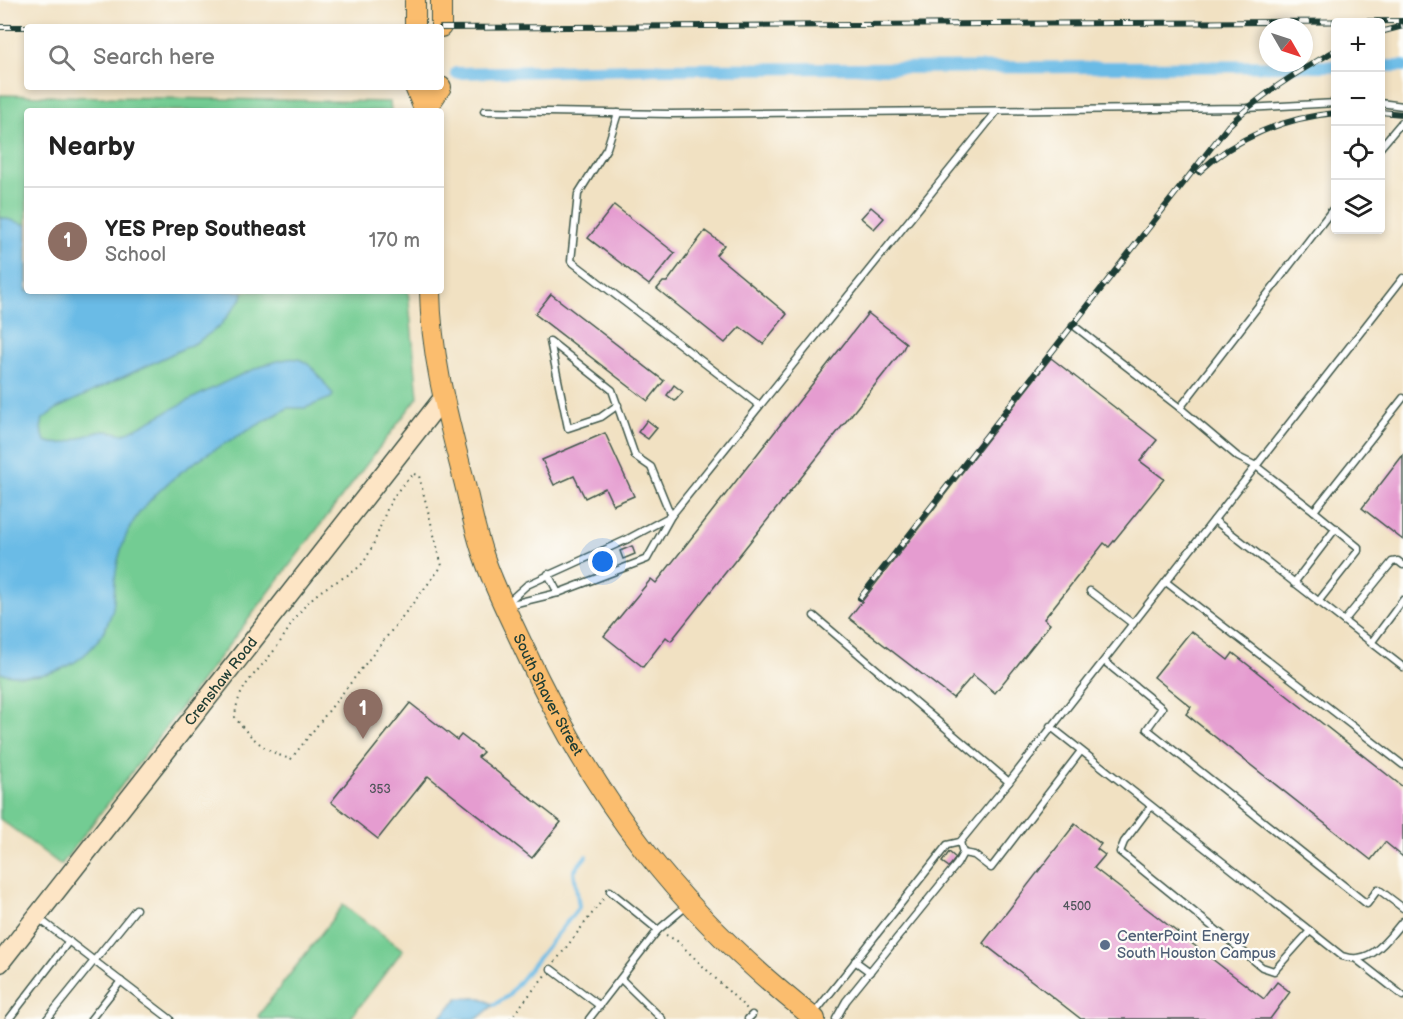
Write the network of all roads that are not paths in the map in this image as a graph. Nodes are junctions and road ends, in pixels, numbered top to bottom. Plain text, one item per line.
1 (415, 0) edge
2 (441, 0) edge
3 (415, 24) edge
4 (441, 24) edge
5 (416, 90) edge
6 (439, 90) edge
7 (1331, 103) edge
8 (1385, 104) edge
9 (1403, 106) edge
10 (424, 108) edge
11 (427, 108) edge
12 (484, 111) dead end
13 (997, 111) junction
14 (618, 113) junction
15 (1402, 122) edge
16 (1385, 142) edge
17 (1331, 210) edge
18 (1403, 278) edge
19 (1400, 287) edge
20 (430, 294) edge
21 (1073, 325) dead end
22 (443, 398) junction
23 (1403, 398) edge
24 (618, 405) junction
25 (759, 405) junction
26 (1180, 408) junction
27 (1256, 466) junction
28 (1314, 511) junction
29 (671, 516) junction
30 (1214, 520) junction
31 (1336, 528) junction
32 (602, 551) junction
33 (1403, 565) edge
34 (612, 570) junction
35 (548, 574) junction
36 (1166, 582) junction
37 (1294, 583) junction
38 (1090, 591) dead end
39 (558, 593) junction
40 (1403, 600) edge
41 (1318, 602) junction
42 (504, 605) junction
43 (814, 616) dead end
44 (1344, 621) junction
45 (1133, 624) junction
46 (1371, 642) junction
47 (1403, 657) edge
48 (1104, 661) junction
49 (1400, 665) edge
50 (1050, 726) junction
51 (1081, 751) junction
52 (1403, 765) edge
53 (1009, 782) junction
54 (1151, 806) junction
55 (960, 842) junction
56 (963, 853) junction
57 (610, 891) road end
58 (689, 904) junction
59 (1403, 908) edge
60 (136, 909) dead end
61 (36, 916) junction
62 (1403, 921) edge
63 (658, 930) junction
64 (1310, 931) junction
65 (69, 941) junction
66 (1356, 959) junction
67 (95, 961) junction
68 (855, 961) junction
69 (0, 963) edge
70 (551, 969) road end
71 (870, 972) junction
72 (621, 979) junction
73 (121, 981) junction
74 (1403, 996) edge
75 (600, 1006) junction
76 (814, 1018) edge
77 (9, 1019) edge
78 (47, 1019) edge
79 (91, 1019) edge
80 (170, 1019) edge
81 (589, 1019) edge
82 (662, 1019) edge
83 (836, 1019) edge

1 - 3 main road
2 - 4 main road
5 - 10 main road
6 - 11 main road
7 - 13 lane
8 - 9 lane
12 - 14 lane
13 - 14 lane
13 - 25 lane
14 - 25 lane
15 - 16 lane
17 - 26 lane
18 - 19 lane
19 - 27 lane
20 - 22 main road, South Shaver Street
21 - 26 lane
22 - 42 main road, South Shaver Street
22 - 61 main road, Crenshaw Road
23 - 28 lane
24 - 24 lane
24 - 29 lane
25 - 29 lane
26 - 27 lane
27 - 28 lane
27 - 30 lane
28 - 31 lane
29 - 32 lane
29 - 34 lane
30 - 36 lane
30 - 37 lane
31 - 37 lane
31 - 41 lane
32 - 34 lane
32 - 35 lane
33 - 44 lane
34 - 39 lane
35 - 39 lane
35 - 42 lane
36 - 45 lane
36 - 52 lane
37 - 41 lane
38 - 45 lane
39 - 42 lane
40 - 46 lane
41 - 44 lane
42 - 58 main road, South Shaver Street
43 - 53 lane
44 - 46 lane
45 - 48 lane
46 - 49 lane
47 - 49 lane
48 - 50 lane
48 - 59 lane
50 - 51 lane
50 - 53 lane
51 - 54 lane
51 - 56 lane
53 - 55 lane
54 - 64 lane
54 - 64 lane
55 - 56 lane
55 - 68 lane
56 - 71 lane
57 - 63 lane
58 - 63 lane
58 - 76 main road, South Shaver Street
60 - 67 lane
61 - 65 lane
61 - 69 main road, Crenshaw Road
62 - 66 lane
63 - 72 lane
64 - 66 lane
65 - 67 lane
65 - 77 lane
66 - 74 lane
67 - 73 lane
67 - 78 lane
68 - 71 lane
68 - 76 lane
70 - 75 lane
71 - 83 lane
72 - 75 lane
72 - 82 lane
73 - 79 lane
73 - 80 lane
75 - 81 lane

